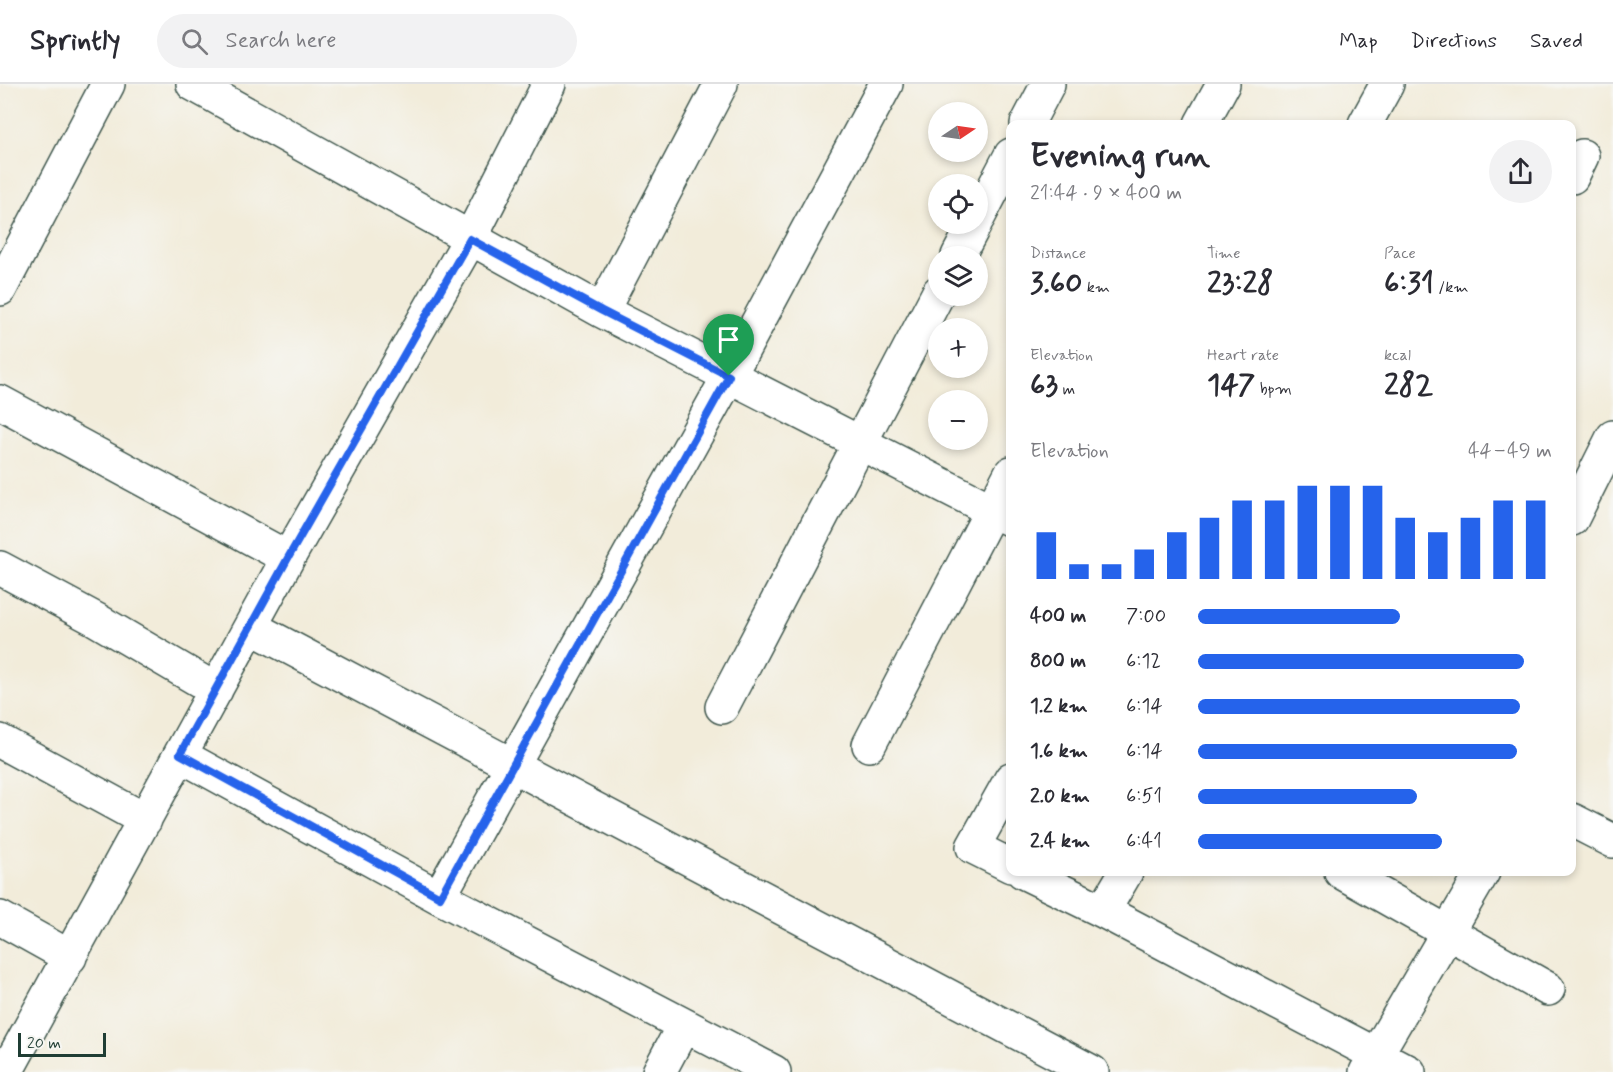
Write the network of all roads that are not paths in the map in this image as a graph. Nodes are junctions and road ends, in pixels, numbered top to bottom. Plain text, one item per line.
1 (108, 84) edge
2 (193, 84) edge
3 (549, 84) edge
4 (721, 84) edge
5 (886, 84) edge
6 (1048, 84) edge
7 (1223, 84) edge
8 (1387, 84) edge
9 (1029, 120) edge
10 (1203, 120) edge
11 (1367, 120) edge
12 (1006, 165) edge
13 (988, 199) edge
14 (470, 239) junction
15 (0, 289) edge
16 (932, 306) edge
17 (602, 311) junction
18 (729, 376) junction
19 (0, 402) edge
20 (1613, 437) edge
21 (860, 443) junction
22 (1006, 494) edge
23 (1576, 511) edge
24 (1001, 515) edge
25 (288, 558) junction
26 (0, 568) edge
27 (251, 627) junction
28 (216, 690) junction
29 (722, 707) dead end
30 (0, 741) edge
31 (869, 745) dead end
32 (180, 754) junction
33 (512, 766) junction
34 (1006, 788) edge
35 (145, 820) junction
36 (1576, 822) edge
37 (1613, 842) edge
38 (1006, 864) edge
39 (1031, 876) edge
40 (1124, 876) edge
41 (1348, 876) edge
42 (1482, 876) edge
43 (440, 897) junction
44 (1103, 911) junction
45 (0, 918) edge
46 (1448, 933) junction
47 (70, 957) junction
48 (1548, 989) dead end
49 (684, 1025) junction
50 (1371, 1063) edge
51 (6, 1072) edge
52 (658, 1072) edge
53 (774, 1072) edge
54 (1092, 1072) edge
55 (1409, 1072) edge

1 - 15 street
2 - 14 street
3 - 14 street
4 - 17 street
5 - 18 street
6 - 9 street
7 - 10 street
8 - 11 street
12 - 13 street
14 - 17 street
14 - 25 street
16 - 21 street
17 - 18 street
18 - 21 street
18 - 33 street
19 - 25 street
20 - 23 street
21 - 24 street
21 - 29 street
22 - 24 street
24 - 31 street
25 - 27 street
26 - 28 street
27 - 28 street
27 - 33 street
28 - 32 street
30 - 35 street
32 - 35 street
32 - 43 street
33 - 43 street
33 - 54 street
34 - 38 street
35 - 47 street
36 - 37 street
39 - 44 street
40 - 44 street
41 - 46 street
42 - 46 street
43 - 49 street
44 - 50 street
45 - 47 street
46 - 48 street
46 - 50 street
47 - 51 street
49 - 52 street
49 - 53 street
50 - 55 street

